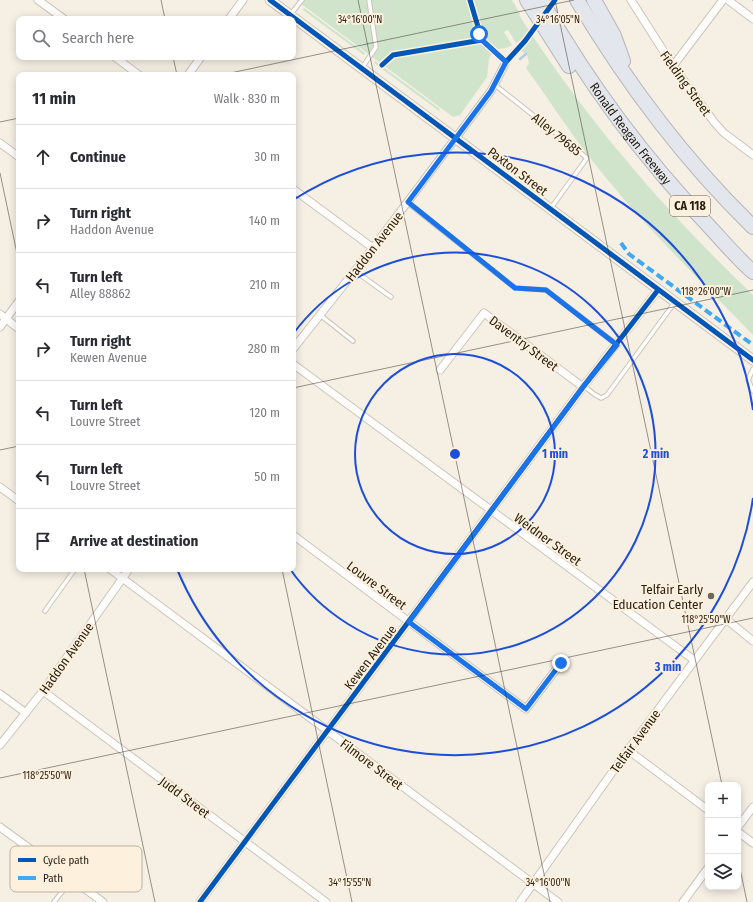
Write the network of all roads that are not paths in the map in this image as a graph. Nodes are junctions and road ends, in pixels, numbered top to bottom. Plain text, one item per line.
1 (38, 0) edge
2 (244, 0) edge
3 (270, 0) edge
4 (302, 0) edge
5 (369, 0) edge
6 (527, 0) edge
7 (541, 0) edge
8 (577, 0) edge
9 (594, 0) edge
10 (631, 0) edge
11 (724, 0) edge
12 (728, 0) edge
13 (290, 15) joint
14 (60, 16) edge
15 (231, 16) edge
16 (296, 19) edge
17 (753, 19) edge
18 (119, 60) edge
19 (199, 60) edge
20 (506, 62) dead end
21 (673, 66) junction
22 (362, 68) junction
23 (135, 72) edge
24 (190, 72) edge
25 (630, 80) junction
26 (496, 85) junction
27 (631, 137) junction
28 (456, 138) junction
29 (0, 143) edge
30 (16, 155) edge
31 (753, 155) edge
32 (296, 191) edge
33 (408, 202) junction
34 (550, 210) junction
35 (753, 227) edge
36 (373, 248) junction
37 (355, 271) junction
38 (753, 272) edge
39 (658, 290) junction
40 (391, 297) dead end
41 (675, 302) junction
42 (16, 304) edge
43 (320, 315) junction
44 (3, 317) edge
45 (0, 327) edge
46 (16, 327) edge
47 (353, 341) dead end
48 (296, 345) edge
49 (617, 345) junction
50 (753, 360) edge
51 (296, 366) edge
52 (440, 370) dead end
53 (753, 370) edge
54 (584, 386) junction
55 (753, 391) edge
56 (0, 487) edge
57 (16, 499) edge
58 (492, 512) junction
59 (296, 537) edge
60 (73, 572) edge
61 (114, 572) edge
62 (127, 572) edge
63 (122, 578) junction
64 (753, 582) edge
65 (45, 611) dead end
66 (726, 619) junction
67 (409, 622) junction
68 (753, 641) edge
69 (694, 660) junction
70 (561, 663) dead end
71 (43, 691) junction
72 (0, 694) edge
73 (26, 713) junction
74 (328, 731) junction
75 (0, 745) edge
76 (628, 750) junction
77 (753, 807) edge
78 (705, 808) edge
79 (741, 823) edge
80 (0, 827) edge
81 (741, 834) edge
82 (245, 842) junction
83 (753, 843) edge
84 (26, 846) edge
85 (705, 872) edge
86 (534, 884) junction
87 (62, 892) edge
88 (90, 892) edge
89 (54, 902) edge
90 (103, 902) edge
91 (200, 902) edge
92 (326, 902) edge
93 (520, 902) edge
94 (558, 902) edge
95 (683, 902) edge

1 - 14 street
2 - 15 street
3 - 13 street, Paxton Street
4 - 13 lane
5 - 22 lane
6 - 27 highway
7 - 27 highway, Ronald Reagan Freeway / CA 118
8 - 25 highway, CA 118
9 - 25 highway
10 - 21 street, Fielding Street
11 - 21 street
12 - 17 street
16 - 22 street, Paxton Street
18 - 23 street
19 - 24 street
20 - 26 street, Haddon Avenue
21 - 31 street, Fielding Street
22 - 28 street, Paxton Street
25 - 35 highway, CA 118
26 - 28 street, Haddon Avenue
26 - 34 lane, Alley 79685
27 - 38 highway, Ronald Reagan Freeway / CA 118
28 - 33 street, Haddon Avenue
28 - 34 street, Paxton Street
29 - 30 street
32 - 36 street
33 - 36 street, Haddon Avenue
33 - 49 lane
34 - 39 street, Paxton Street
36 - 37 street, Haddon Avenue
37 - 40 lane
37 - 43 street, Haddon Avenue
39 - 41 street, Paxton Street
39 - 49 street, Kewen Avenue
41 - 50 street, Paxton Street
41 - 54 lane
42 - 44 street
43 - 47 lane
43 - 48 street, Haddon Avenue
44 - 45 street
44 - 46 street
49 - 54 street, Kewen Avenue
51 - 58 street, Weidner Street
52 - 54 street, Daventry Street
53 - 55 lane
54 - 58 street, Kewen Avenue
56 - 57 street
58 - 67 street, Kewen Avenue
58 - 69 street, Weidner Street
59 - 67 street, Louvre Street
60 - 65 lane
61 - 63 street, Filmore Street
62 - 63 street, Haddon Avenue
63 - 71 street, Haddon Avenue
63 - 74 street, Filmore Street
64 - 66 street, Telfair Avenue
66 - 68 street
66 - 69 street, Telfair Avenue
67 - 70 street, Louvre Street
67 - 74 street, Kewen Avenue
69 - 76 street, Telfair Avenue
71 - 73 street, Haddon Avenue
71 - 82 street, Judd Street
72 - 73 street
73 - 75 street, Haddon Avenue
74 - 82 street, Kewen Avenue
74 - 86 street, Filmore Street
76 - 78 street
76 - 86 street, Telfair Avenue
77 - 79 street
80 - 84 street
81 - 83 street
82 - 91 street, Kewen Avenue
82 - 92 street, Judd Street
85 - 95 street
86 - 93 street, Telfair Avenue
86 - 94 street, Filmore Street
87 - 89 lane
88 - 90 street

